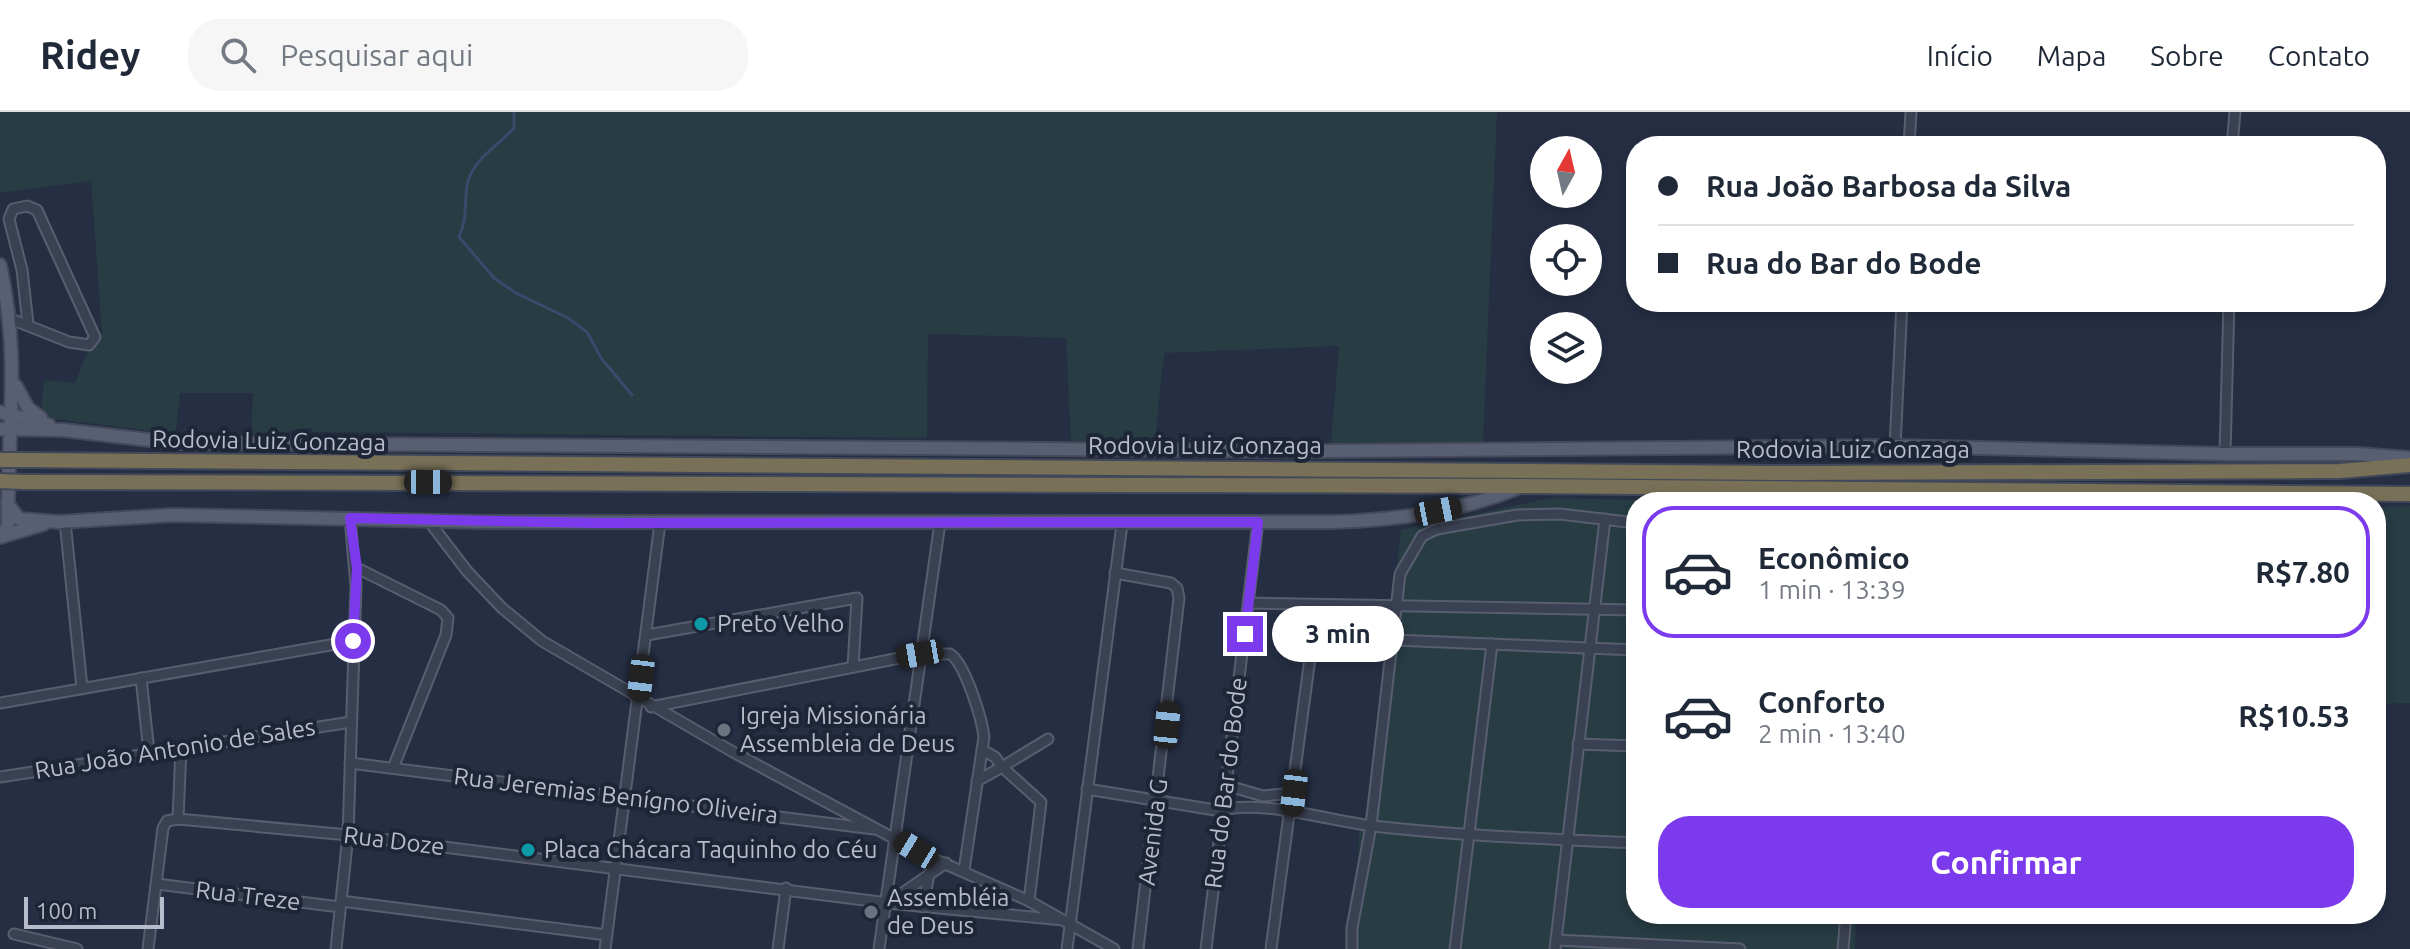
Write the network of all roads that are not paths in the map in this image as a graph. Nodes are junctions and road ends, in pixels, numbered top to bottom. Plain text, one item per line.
1 (1911, 112) edge
2 (2235, 112) edge
3 (1910, 136) edge
4 (2233, 136) edge
5 (0, 265) edge
6 (1902, 312) edge
7 (2229, 312) edge
8 (11, 319) junction
9 (28, 324) junction
10 (14, 383) junction
11 (6, 412) edge
12 (58, 428) junction
13 (6, 429) edge
14 (1895, 446) junction
15 (2225, 454) junction
16 (2410, 458) edge
17 (0, 460) edge
18 (2410, 465) edge
19 (0, 481) edge
20 (1523, 486) junction
21 (1733, 492) edge
22 (2386, 494) edge
23 (2410, 494) edge
24 (7, 503) junction
25 (350, 518) junction
26 (1605, 519) junction
27 (428, 520) junction
28 (65, 521) junction
29 (51, 522) junction
30 (1258, 522) junction
31 (1626, 522) edge
32 (660, 523) junction
33 (940, 523) junction
34 (1122, 524) junction
35 (1, 536) edge
36 (357, 568) junction
37 (1115, 573) junction
38 (1249, 603) junction
39 (1317, 606) junction
40 (1396, 608) junction
41 (1596, 610) junction
42 (1626, 610) edge
43 (647, 635) junction
44 (1394, 640) junction
45 (353, 641) junction
46 (1492, 644) junction
47 (1591, 648) junction
48 (1626, 650) edge
49 (920, 654) junction
50 (853, 667) junction
51 (141, 678) junction
52 (82, 688) junction
53 (638, 699) junction
54 (0, 703) edge
55 (651, 707) junction
56 (351, 722) junction
57 (1048, 739) dead end
58 (1578, 744) junction
59 (1626, 746) edge
60 (181, 748) junction
61 (982, 750) junction
62 (149, 752) junction
63 (350, 763) junction
64 (1002, 767) junction
65 (393, 768) junction
66 (0, 777) edge
67 (977, 781) junction
68 (1225, 785) junction
69 (1087, 789) junction
70 (1294, 793) junction
71 (624, 798) junction
72 (1157, 801) junction
73 (1221, 811) junction
74 (1292, 813) junction
75 (175, 819) junction
76 (1371, 826) junction
77 (883, 830) junction
78 (1469, 834) junction
79 (348, 835) junction
80 (893, 836) junction
81 (1566, 840) junction
82 (1626, 843) edge
83 (946, 863) junction
84 (616, 868) junction
85 (964, 870) junction
86 (929, 874) junction
87 (157, 884) junction
88 (786, 888) junction
89 (1029, 901) junction
90 (886, 902) junction
91 (341, 904) junction
92 (923, 907) junction
93 (1067, 922) junction
94 (1845, 924) edge
95 (14, 934) dead end
96 (607, 935) junction
97 (1555, 944) edge
98 (77, 949) edge
99 (152, 949) edge
100 (336, 949) edge
101 (605, 949) edge
102 (778, 949) edge
103 (879, 949) edge
104 (1067, 949) edge
105 (1114, 949) edge
106 (1138, 949) edge
107 (1206, 949) edge
108 (1271, 949) edge
109 (1352, 949) edge
110 (1455, 949) edge
111 (1740, 949) edge
112 (1843, 949) edge

1 - 3 street
2 - 4 street
5 - 8 main road
6 - 14 street
7 - 15 street
8 - 9 street
8 - 10 main road
9 - 9 street
10 - 11 main road
10 - 12 main road
11 - 12 main road
11 - 13 main road
12 - 13 main road
12 - 14 main road
13 - 24 main road
14 - 15 main road
15 - 16 main road
17 - 18 highway, Rodovia Luiz Gonzaga, bridge
19 - 20 highway, Rodovia Luiz Gonzaga, bridge
20 - 21 highway, Rodovia Luiz Gonzaga
20 - 30 main road
22 - 23 highway, Rodovia Luiz Gonzaga
24 - 29 main road
24 - 35 main road
25 - 27 main road
25 - 28 main road
25 - 36 street
26 - 31 street
26 - 40 street
26 - 41 street
27 - 32 main road
27 - 53 street
28 - 29 main road
28 - 52 street
29 - 35 main road
30 - 34 main road
30 - 38 street, Rua do Bar do Bode
32 - 33 main road
32 - 43 street
33 - 34 main road
33 - 49 street
34 - 37 street
36 - 45 street
36 - 65 street
37 - 69 street
37 - 72 street, Avenida G
38 - 39 street
38 - 68 street, Rua do Bar do Bode
39 - 40 street
39 - 70 street
40 - 41 street
40 - 44 street
41 - 42 street
41 - 47 street
43 - 50 street
43 - 53 street
44 - 46 street
44 - 76 street
45 - 51 street
45 - 56 street
46 - 47 street
46 - 78 street
47 - 48 street
47 - 58 street
49 - 50 street
49 - 61 street
49 - 80 street
50 - 55 street
51 - 52 street
51 - 62 street
52 - 54 street
53 - 55 street
53 - 71 street
55 - 77 street
56 - 60 street, Rua João Antonio de Sales
56 - 63 street
57 - 64 street
58 - 59 street
58 - 81 street
60 - 62 street, Rua João Antonio de Sales
60 - 75 street
61 - 64 street
61 - 67 street
62 - 66 street, Rua João Antonio de Sales
63 - 65 street, Rua Jeremias Benígno Oliveira
63 - 79 street
64 - 67 street
64 - 89 street
65 - 71 street, Rua Jeremias Benígno Oliveira
67 - 85 street
68 - 70 street
68 - 73 street, Rua do Bar do Bode
69 - 72 street
69 - 93 street
70 - 74 street
71 - 77 street, Rua Jeremias Benígno Oliveira
71 - 84 street
72 - 73 street
72 - 106 street, Avenida G
73 - 74 street
73 - 107 street, Rua do Bar do Bode
74 - 76 street
74 - 108 street
75 - 79 street, Rua Doze
75 - 87 street
76 - 78 street
76 - 109 street
77 - 80 street
78 - 81 street
78 - 110 street
79 - 84 street, Rua Doze
79 - 91 street
80 - 83 street
80 - 90 street
81 - 82 street
81 - 97 street
83 - 85 street
83 - 86 street
84 - 88 street, Rua Doze
84 - 96 street
85 - 89 street
86 - 90 street
86 - 92 street
87 - 91 street, Rua Treze
87 - 99 street
88 - 90 street, Rua Doze
88 - 102 street
89 - 93 street
90 - 92 street, Rua Doze
90 - 103 street
91 - 96 street, Rua Treze
91 - 100 street
92 - 93 street, Rua Doze
93 - 104 street
93 - 105 street
94 - 112 street
95 - 98 street
96 - 101 street
97 - 111 street

